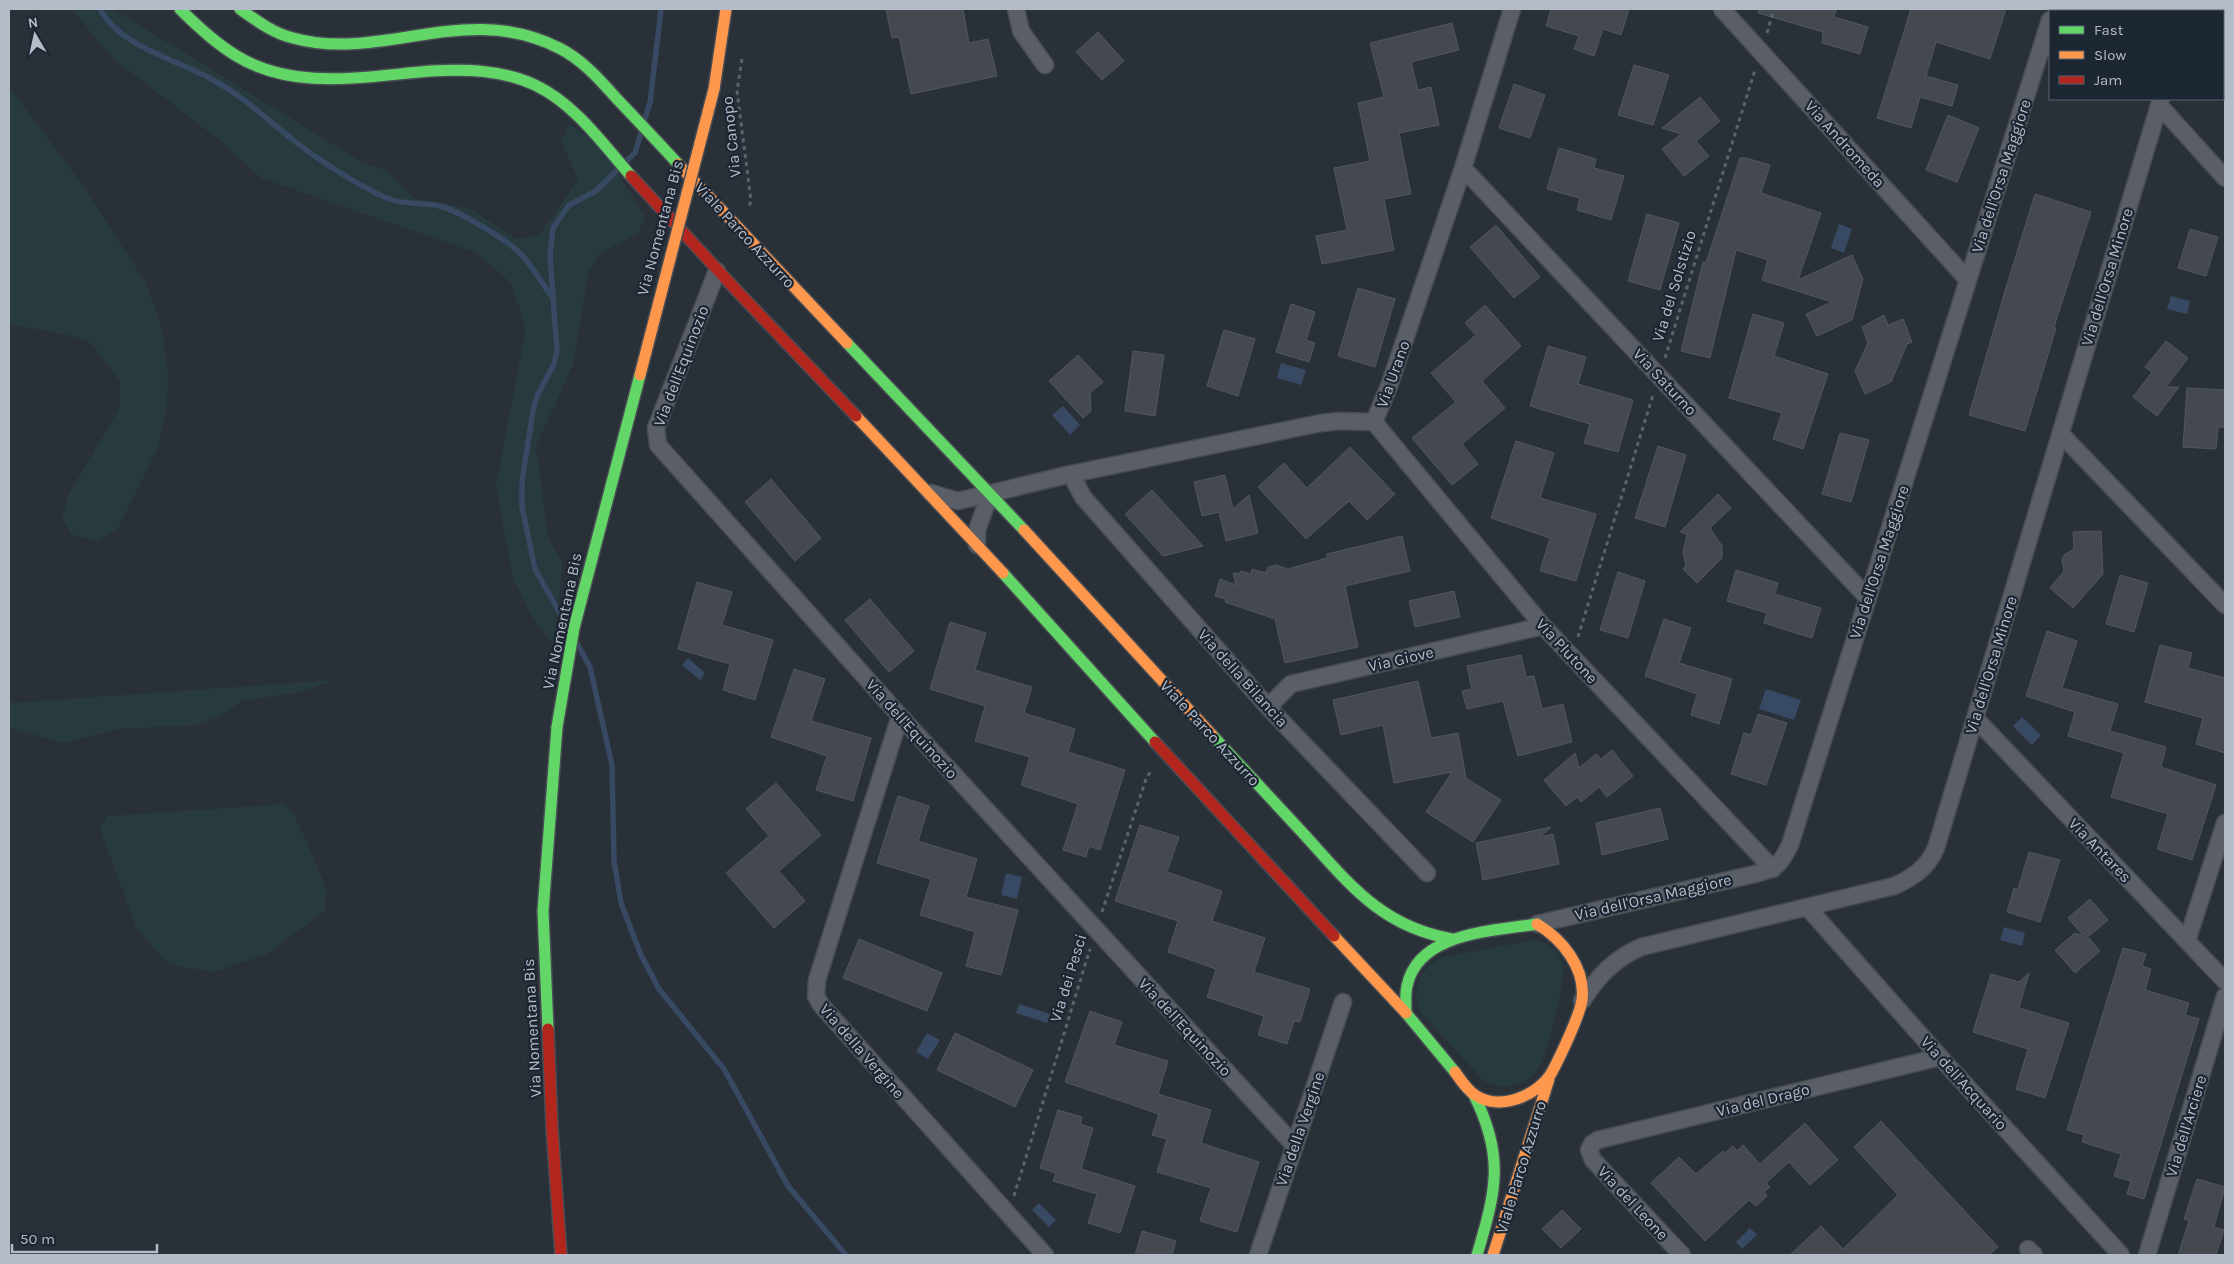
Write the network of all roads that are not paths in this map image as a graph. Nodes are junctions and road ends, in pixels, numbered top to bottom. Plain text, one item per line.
1 (180, 9) edge
2 (240, 9) edge
3 (726, 9) edge
4 (1016, 9) edge
5 (1512, 9) edge
6 (1722, 9) edge
7 (2049, 23) edge
8 (1045, 65) dead end
9 (2160, 102) edge
10 (1463, 168) junction
11 (2225, 178) edge
12 (717, 271) junction
13 (1968, 280) junction
14 (1374, 422) junction
15 (2061, 434) junction
16 (1071, 474) junction
17 (930, 493) junction
18 (990, 494) junction
19 (977, 545) junction
20 (1867, 597) junction
21 (2225, 606) edge
22 (1543, 626) junction
23 (1268, 707) junction
24 (900, 716) junction
25 (1976, 719) junction
26 (2225, 823) edge
27 (1773, 869) junction
28 (1427, 873) dead end
29 (1808, 908) junction
30 (1537, 924) junction
31 (1452, 939) junction
32 (2187, 941) junction
33 (2225, 981) edge
34 (2225, 996) edge
35 (1582, 1001) junction
36 (1343, 1002) dead end
37 (1406, 1013) junction
38 (1940, 1057) junction
39 (1548, 1079) junction
40 (1474, 1095) junction
41 (1295, 1146) junction
42 (1589, 1148) joint
43 (561, 1255) edge
44 (1045, 1255) edge
45 (1258, 1255) edge
46 (1477, 1255) edge
47 (1493, 1255) edge
48 (1682, 1255) edge
49 (2121, 1255) edge
50 (2147, 1255) edge

1 - 12 street, Viale Parco Azzurro
2 - 18 street, Viale Parco Azzurro
3 - 43 street, Via Nomentana Bis, bridge
4 - 8 street
5 - 10 street, Via Urano
6 - 13 street, Via Andromeda
7 - 13 street, Via dell'Orsa Maggiore
9 - 11 street
9 - 15 street, Via dell'Orsa Minore
10 - 14 street, Via Urano
10 - 20 street, Via Saturno
12 - 17 street, Viale Parco Azzurro
12 - 24 street, Via dell'Equinozio
13 - 20 street, Via dell'Orsa Maggiore
14 - 16 street, Via Urano
14 - 22 street, Via Plutone
15 - 21 street
15 - 25 street, Via dell'Orsa Minore
16 - 18 street, Via Urano
16 - 23 street, Via della Bilancia
17 - 18 street
17 - 19 street, Viale Parco Azzurro
18 - 19 street
18 - 31 street, Viale Parco Azzurro
19 - 37 street, Viale Parco Azzurro
20 - 27 street, Via dell'Orsa Maggiore
22 - 23 street, Via Giove
22 - 27 street, Via Plutone
23 - 28 street, Via della Bilancia
24 - 41 street, Via dell'Equinozio
24 - 44 street, Via della Vergine
25 - 29 street, Via dell'Orsa Minore
25 - 32 street, Via Antares
26 - 32 street
27 - 30 street, Via dell'Orsa Maggiore
29 - 35 street, Via dell'Orsa Minore
29 - 38 street, Via dell'Acquario
30 - 31 street, Viale Parco Azzurro
30 - 35 street
31 - 37 street, Viale Parco Azzurro
32 - 33 street, Via Antares
34 - 50 street, Via dell'Arciere
35 - 39 street, Viale Parco Azzurro
36 - 41 street, Via della Vergine
37 - 40 street, Viale Parco Azzurro
38 - 42 street, Via del Drago
38 - 49 street, Via dell'Acquario
39 - 40 street, Viale Parco Azzurro
39 - 47 street, Viale Parco Azzurro
40 - 46 street, Viale Parco Azzurro
41 - 45 street, Via della Vergine
42 - 48 street, Via del Leone

